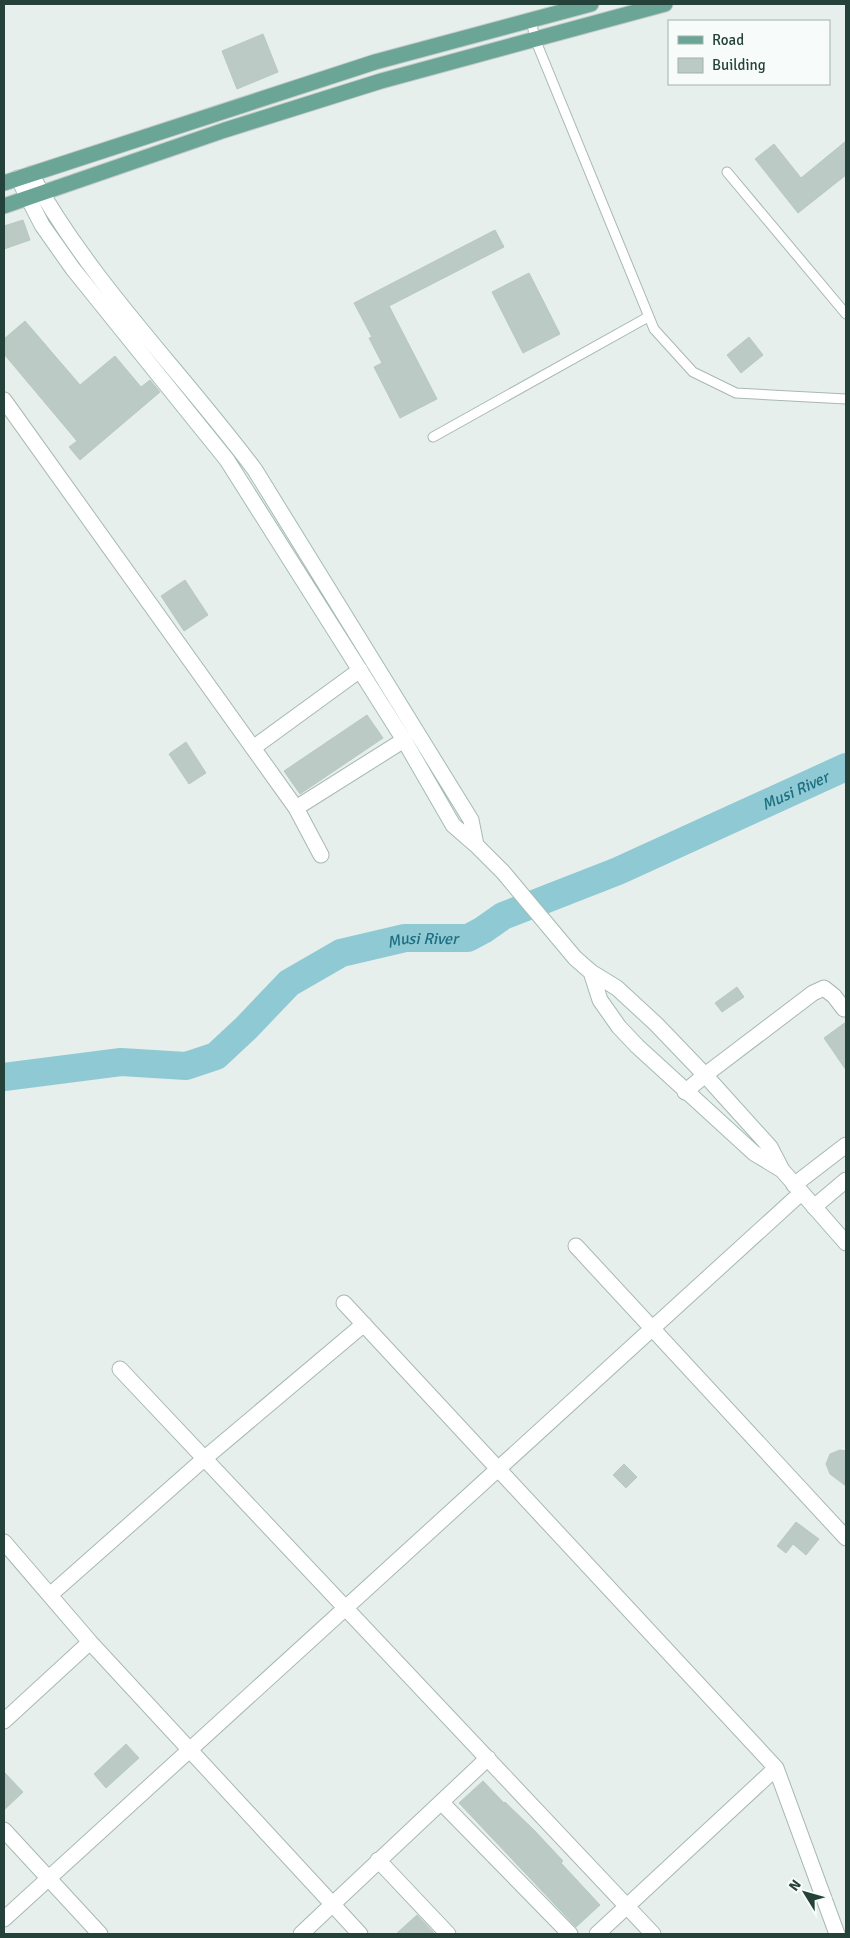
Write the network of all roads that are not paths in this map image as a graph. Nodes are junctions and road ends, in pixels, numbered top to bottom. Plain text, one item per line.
1 (591, 4) edge
2 (665, 4) edge
3 (531, 20) junction
4 (535, 39) junction
5 (727, 172) dead end
6 (18, 178) edge
7 (34, 195) junction
8 (4, 206) edge
9 (95, 270) junction
10 (81, 280) junction
11 (846, 314) edge
12 (648, 316) junction
13 (182, 379) junction
14 (170, 390) junction
15 (846, 399) edge
16 (4, 400) edge
17 (433, 437) dead end
18 (239, 448) junction
19 (224, 457) junction
20 (298, 539) junction
21 (283, 548) junction
22 (329, 590) junction
23 (314, 597) junction
24 (360, 670) junction
25 (404, 740) junction
26 (253, 748) junction
27 (296, 808) junction
28 (476, 845) junction
29 (321, 855) dead end
30 (591, 972) junction
31 (844, 1009) dead end
32 (705, 1075) junction
33 (685, 1092) junction
34 (846, 1145) edge
35 (782, 1170) junction
36 (846, 1180) edge
37 (798, 1189) junction
38 (814, 1207) junction
39 (846, 1243) edge
40 (576, 1246) dead end
41 (344, 1303) dead end
42 (364, 1324) junction
43 (653, 1328) junction
44 (120, 1369) dead end
45 (205, 1458) junction
46 (498, 1469) junction
47 (846, 1538) edge
48 (4, 1542) edge
49 (50, 1595) junction
50 (346, 1607) junction
51 (90, 1642) junction
52 (4, 1721) edge
53 (189, 1750) junction
54 (488, 1758) junction
55 (776, 1768) junction
56 (441, 1802) junction
57 (4, 1830) edge
58 (378, 1860) junction
59 (48, 1878) junction
60 (332, 1904) junction
61 (627, 1907) junction
62 (4, 1919) edge
63 (100, 1934) edge
64 (301, 1934) edge
65 (360, 1934) edge
66 (448, 1934) edge
67 (570, 1934) edge
68 (597, 1934) edge
69 (653, 1934) edge
70 (837, 1934) edge

1 - 3 main road
2 - 4 main road
3 - 4 lane
3 - 6 main road
4 - 7 main road
4 - 12 lane
5 - 11 lane
6 - 7 street
7 - 8 main road
7 - 9 street
7 - 10 street
9 - 10 street
9 - 13 street
10 - 14 street
12 - 15 lane
12 - 17 lane
13 - 14 street
13 - 18 street
14 - 19 street
16 - 26 street
18 - 19 street
18 - 20 street
19 - 21 street
20 - 21 street
20 - 22 street
21 - 23 street
22 - 23 street
22 - 28 street
23 - 24 street
24 - 25 street
24 - 26 street
25 - 27 street
25 - 28 street
26 - 27 street
27 - 29 street
28 - 30 street
30 - 32 street
30 - 33 street
31 - 32 street
32 - 33 street
32 - 35 street
33 - 35 street
34 - 37 street
35 - 37 street
36 - 38 street
37 - 38 street
37 - 43 street
38 - 39 street
40 - 43 street
41 - 42 street
42 - 45 street
42 - 46 street
43 - 46 street
43 - 47 street
44 - 45 street
45 - 49 street
45 - 50 street
46 - 50 street
46 - 55 street
48 - 49 street
49 - 51 street
50 - 53 street
50 - 54 street
51 - 52 street
51 - 53 street
53 - 59 street
53 - 60 street
54 - 56 street
54 - 61 street
55 - 61 street
55 - 70 street
56 - 58 street
56 - 67 street
57 - 59 street
58 - 60 street
58 - 66 street
59 - 62 street
59 - 63 street
60 - 64 street
60 - 65 street
61 - 68 street
61 - 69 street

